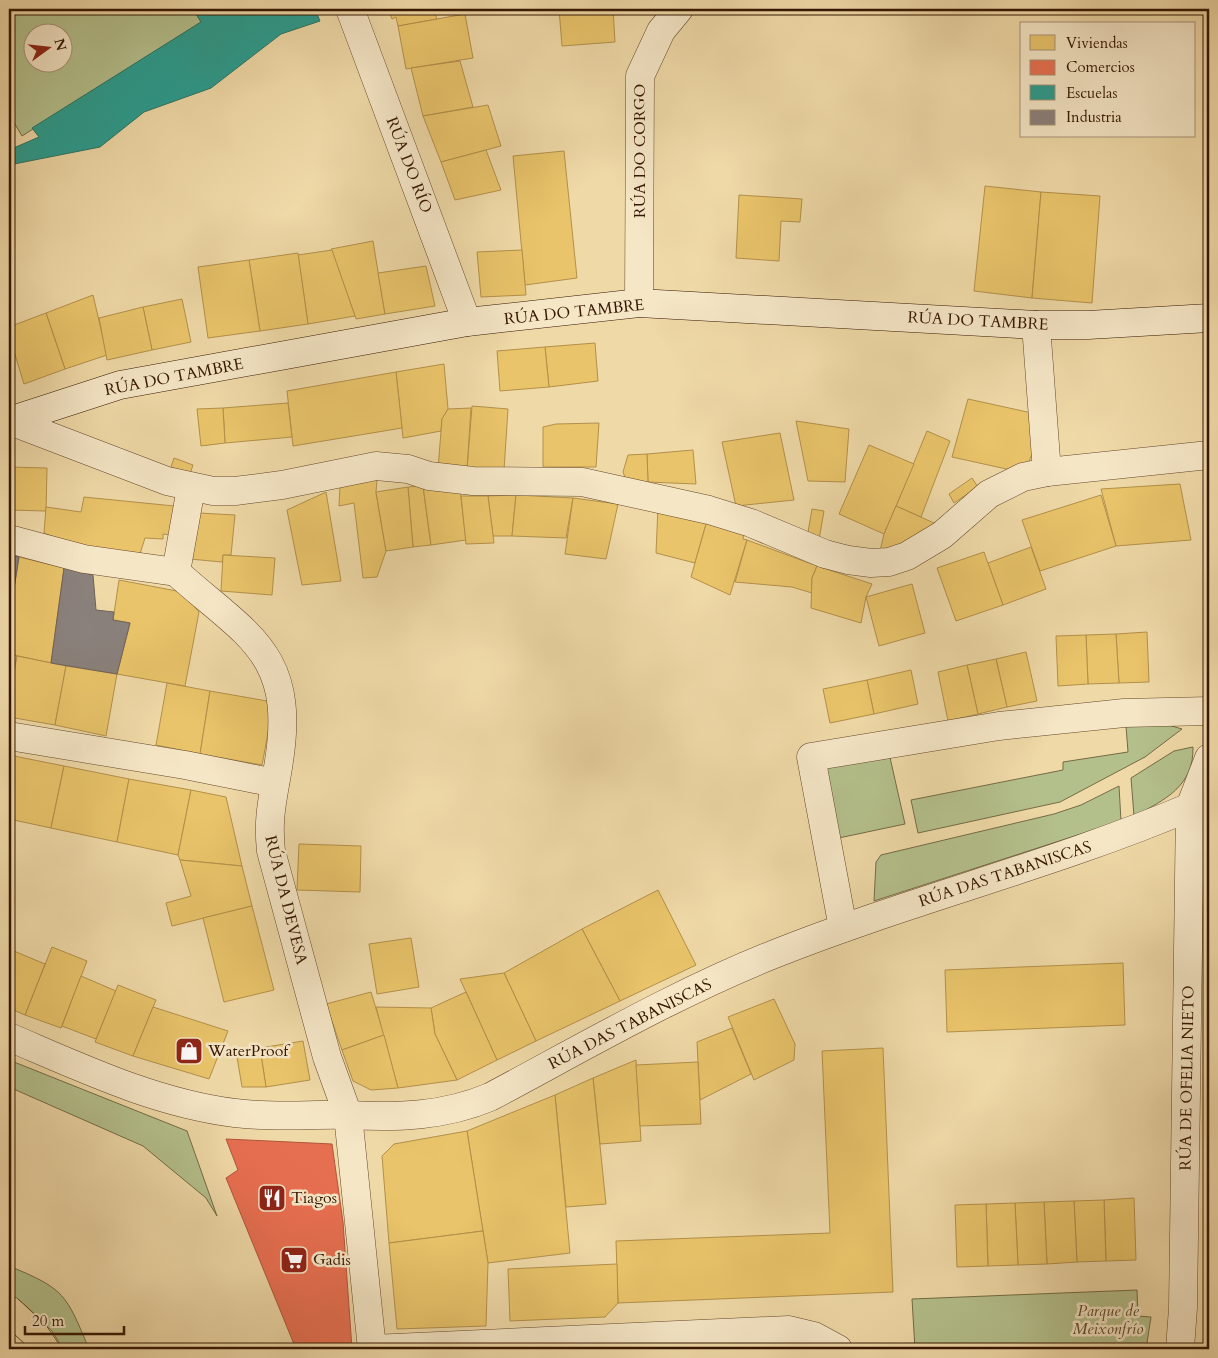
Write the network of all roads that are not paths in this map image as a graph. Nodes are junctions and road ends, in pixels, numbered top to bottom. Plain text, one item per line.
1 (350, 9) edge
2 (679, 9) edge
3 (639, 303) junction
4 (1209, 318) edge
5 (467, 322) junction
6 (1036, 325) junction
7 (9, 421) edge
8 (1209, 455) edge
9 (1047, 472) junction
10 (191, 488) junction
11 (9, 539) edge
12 (176, 572) junction
13 (1209, 711) edge
14 (9, 736) edge
15 (1209, 758) edge
16 (275, 783) junction
17 (1190, 807) junction
18 (843, 928) junction
19 (9, 1037) edge
20 (348, 1115) junction
21 (9, 1310) edge
22 (45, 1349) edge
23 (372, 1349) edge
24 (838, 1349) edge
25 (1180, 1349) edge

1 - 5 street, RÚA DO RÍO
2 - 3 street, RÚA DO CORGO
3 - 5 street, RÚA DO TAMBRE
3 - 6 street, RÚA DO TAMBRE
4 - 6 street, RÚA DO TAMBRE
5 - 7 street, RÚA DO TAMBRE
6 - 9 street
7 - 10 street
8 - 9 street
9 - 10 street
10 - 12 street
11 - 12 street
12 - 16 street, RÚA DA DEVESA
13 - 18 street
14 - 16 street
15 - 17 street
16 - 20 street, RÚA DA DEVESA
17 - 18 street, RÚA DAS TABANISCAS
17 - 25 street, RÚA DE OFELIA NIETO
18 - 20 street, RÚA DAS TABANISCAS
19 - 20 street, RÚA DAS TABANISCAS
20 - 23 street, RÚA DA DEVESA
21 - 22 main road
23 - 24 street

